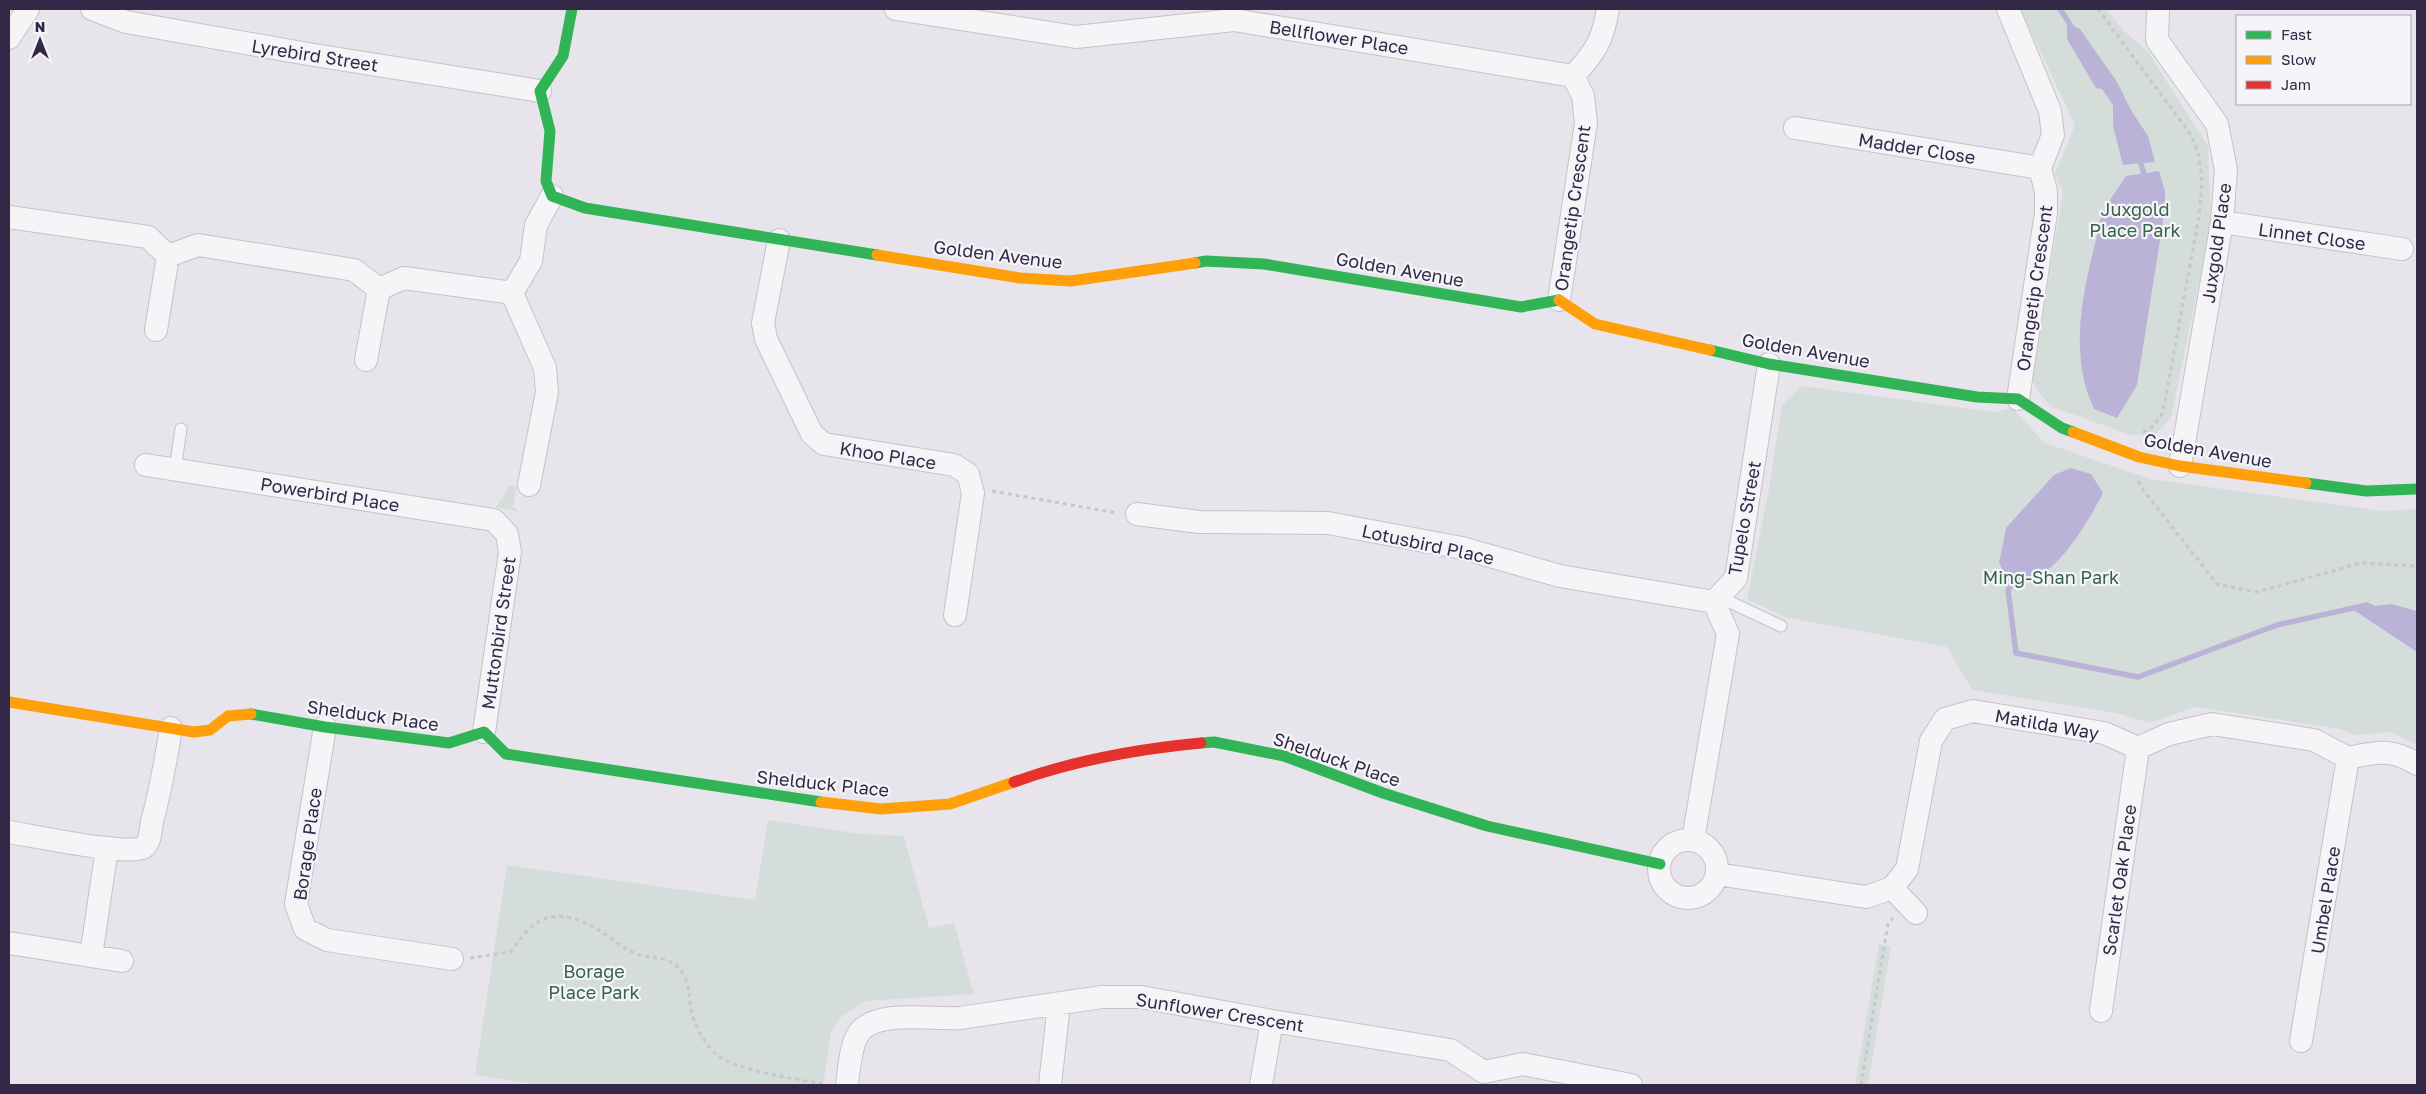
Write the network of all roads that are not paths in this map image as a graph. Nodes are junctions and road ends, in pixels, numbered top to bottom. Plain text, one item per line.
1 (28, 9) edge
2 (92, 9) edge
3 (572, 9) edge
4 (896, 9) edge
5 (1608, 9) edge
6 (2008, 9) edge
7 (2158, 9) edge
8 (9, 38) edge
9 (1573, 76) junction
10 (540, 90) junction
11 (1794, 128) dead end
12 (2040, 168) junction
13 (552, 196) junction
14 (9, 216) edge
15 (2222, 222) junction
16 (778, 240) junction
17 (2402, 249) dead end
18 (168, 256) junction
19 (379, 289) junction
20 (512, 293) junction
21 (1558, 300) junction
22 (156, 330) dead end
23 (366, 360) dead end
24 (1770, 364) junction
25 (2018, 398) junction
26 (181, 429) dead end
27 (146, 465) dead end
28 (2180, 466) junction
29 (174, 469) junction
30 (529, 485) dead end
31 (2417, 489) edge
32 (1137, 514) road end
33 (507, 534) joint
34 (1714, 602) junction
35 (955, 615) dead end
36 (1781, 626) dead end
37 (9, 702) edge
38 (325, 727) junction
39 (171, 728) junction
40 (484, 732) junction
41 (2138, 748) junction
42 (2348, 758) junction
43 (2417, 764) edge
44 (9, 832) edge
45 (1694, 840) junction
46 (107, 848) junction
47 (1660, 864) junction
48 (1717, 874) junction
49 (9, 943) edge
50 (91, 956) junction
51 (452, 959) road end
52 (122, 961) dead end
53 (1059, 1004) junction
54 (2101, 1011) dead end
55 (1272, 1021) junction
56 (2301, 1041) dead end
57 (1484, 1079) edge
58 (847, 1085) edge
59 (1050, 1085) edge
60 (1261, 1085) edge
61 (1631, 1085) edge

1 - 8 street
2 - 10 street, Lyrebird Street
3 - 10 street
4 - 9 street, Bellflower Place
5 - 9 street
6 - 12 street
7 - 15 street, Juxgold Place
9 - 21 street, Orangetip Crescent
10 - 13 street
11 - 12 street, Madder Close
12 - 25 street, Orangetip Crescent
13 - 16 street, Golden Avenue
13 - 20 street
14 - 18 street
15 - 17 street, Linnet Close
15 - 28 street, Juxgold Place
16 - 21 street, Golden Avenue
16 - 35 street, Khoo Place
18 - 19 street
18 - 22 street
19 - 20 street
19 - 23 street
20 - 30 street
21 - 24 street, Golden Avenue
24 - 25 street, Golden Avenue
24 - 34 street, Tupelo Street
25 - 28 street, Golden Avenue
26 - 29 lane
27 - 29 street, Powerbird Place
28 - 31 street, Golden Avenue
29 - 33 street, Powerbird Place
32 - 34 street, Lotusbird Place
33 - 40 street, Muttonbird Street
34 - 36 lane
34 - 45 street
37 - 39 street, Shelduck Place
38 - 39 street, Shelduck Place
38 - 40 street, Shelduck Place
38 - 51 street, Borage Place
39 - 46 street
40 - 47 street, Shelduck Place
41 - 42 street
41 - 48 street, Matilda Way
41 - 54 street, Scarlet Oak Place
42 - 43 street
42 - 56 street, Umbel Place
44 - 46 street
45 - 47 street
45 - 48 street
46 - 50 street
47 - 48 street
49 - 50 street
50 - 52 street
53 - 55 street, Sunflower Crescent
53 - 58 street, Sunflower Crescent
53 - 59 street
55 - 57 street, Sunflower Crescent
55 - 60 street
57 - 61 street, Sunflower Crescent

